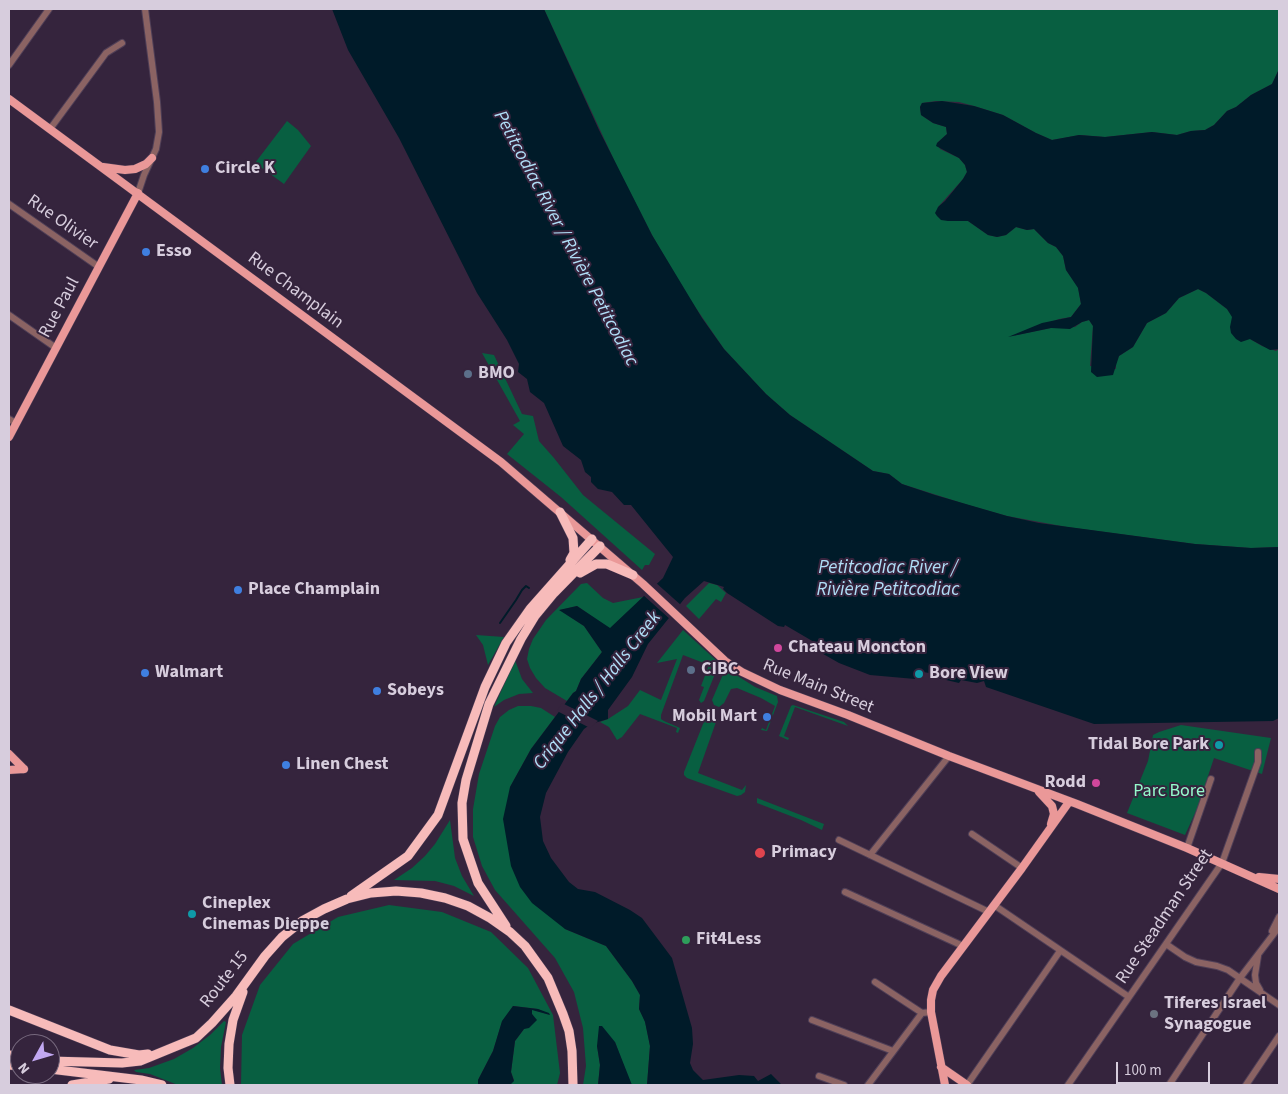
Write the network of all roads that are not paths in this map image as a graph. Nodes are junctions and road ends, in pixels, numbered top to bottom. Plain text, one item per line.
1 (49, 9) edge
2 (145, 9) edge
3 (122, 43) dead end
4 (9, 66) edge
5 (9, 99) edge
6 (50, 129) junction
7 (152, 158) junction
8 (102, 167) junction
9 (140, 190) junction
10 (9, 204) edge
11 (99, 267) junction
12 (9, 315) edge
13 (56, 348) junction
14 (12, 421) edge
15 (9, 436) edge
16 (560, 512) junction
17 (592, 539) junction
18 (600, 546) junction
19 (566, 569) junction
20 (633, 575) junction
21 (554, 593) junction
22 (1258, 752) dead end
23 (9, 754) edge
24 (949, 756) junction
25 (9, 770) edge
26 (1211, 779) dead end
27 (1036, 789) junction
28 (1069, 802) junction
29 (1048, 833) junction
30 (972, 834) dead end
31 (839, 840) dead end
32 (1187, 848) junction
33 (870, 855) junction
34 (1222, 863) junction
35 (1022, 868) junction
36 (1248, 875) junction
37 (1279, 879) edge
38 (1279, 889) edge
39 (845, 892) dead end
40 (347, 899) junction
41 (994, 905) junction
42 (989, 912) junction
43 (1279, 917) edge
44 (1279, 927) edge
45 (510, 932) junction
46 (1267, 941) junction
47 (1166, 944) junction
48 (963, 946) junction
49 (1060, 951) junction
50 (1259, 952) junction
51 (251, 976) junction
52 (1240, 978) junction
53 (875, 982) dead end
54 (1261, 992) junction
55 (1129, 997) junction
56 (1279, 1005) edge
57 (9, 1010) edge
58 (931, 1012) junction
59 (922, 1013) junction
60 (812, 1020) dead end
61 (1279, 1036) edge
62 (893, 1050) junction
63 (164, 1052) junction
64 (60, 1061) edge
65 (941, 1068) junction
66 (60, 1070) edge
67 (819, 1076) dead end
68 (120, 1078) junction
69 (72, 1085) edge
70 (162, 1085) edge
71 (230, 1085) edge
72 (573, 1085) edge
73 (844, 1085) edge
74 (868, 1085) edge
75 (945, 1085) edge
76 (967, 1085) edge
77 (1068, 1085) edge
78 (1169, 1085) edge
79 (1246, 1085) edge

1 - 4 street
2 - 7 street
3 - 6 street
5 - 6 main road, Rue Champlain
6 - 8 main road, Rue Champlain
7 - 8 main road
7 - 9 street
8 - 9 main road, Rue Champlain
9 - 11 main road, Rue Paul
9 - 16 main road, Rue Champlain
10 - 11 street, Rue Olivier
11 - 13 main road, Rue Paul
12 - 13 street
13 - 14 main road, Rue Paul
14 - 15 main road, Rue Paul
16 - 17 main road, Rue Champlain
16 - 19 highway
17 - 18 main road, Rue Main Street
17 - 19 highway
18 - 20 main road, Rue Main Street
18 - 21 highway
19 - 40 highway
20 - 21 highway
20 - 24 main road, Rue Main Street
21 - 45 highway
22 - 34 street, Rue Steadman Street
23 - 25 main road
24 - 27 main road, Rue Main Street
24 - 33 street
26 - 32 street
27 - 28 main road, Rue Main Street
27 - 29 main road
28 - 29 main road
28 - 32 main road, Rue Main Street
29 - 35 main road
30 - 35 street
31 - 33 street
32 - 34 main road, Rue Main Street
33 - 42 street
34 - 36 main road, Rue Main Street
34 - 47 street, Rue Steadman Street
35 - 41 main road
36 - 37 main road
36 - 38 main road, Rue Main Street
39 - 48 street
40 - 45 highway, Route 15
40 - 51 highway, Route 15
41 - 42 main road
41 - 49 street
42 - 48 main road
43 - 46 street
44 - 46 street
45 - 72 highway, Route 15
46 - 50 street
47 - 52 street
47 - 55 street, Rue Steadman Street
48 - 58 main road
49 - 55 street
49 - 76 street
50 - 52 street
50 - 54 street
51 - 63 highway, Route 15
51 - 71 highway
52 - 54 street
52 - 78 street
53 - 59 street
54 - 56 street
55 - 77 street, Rue Steadman Street
57 - 63 highway
58 - 59 street
58 - 65 main road
59 - 62 street
60 - 62 street
61 - 79 street
62 - 74 street
63 - 64 highway
65 - 75 main road
65 - 76 main road
66 - 68 highway
67 - 73 street
68 - 69 highway
68 - 70 highway

